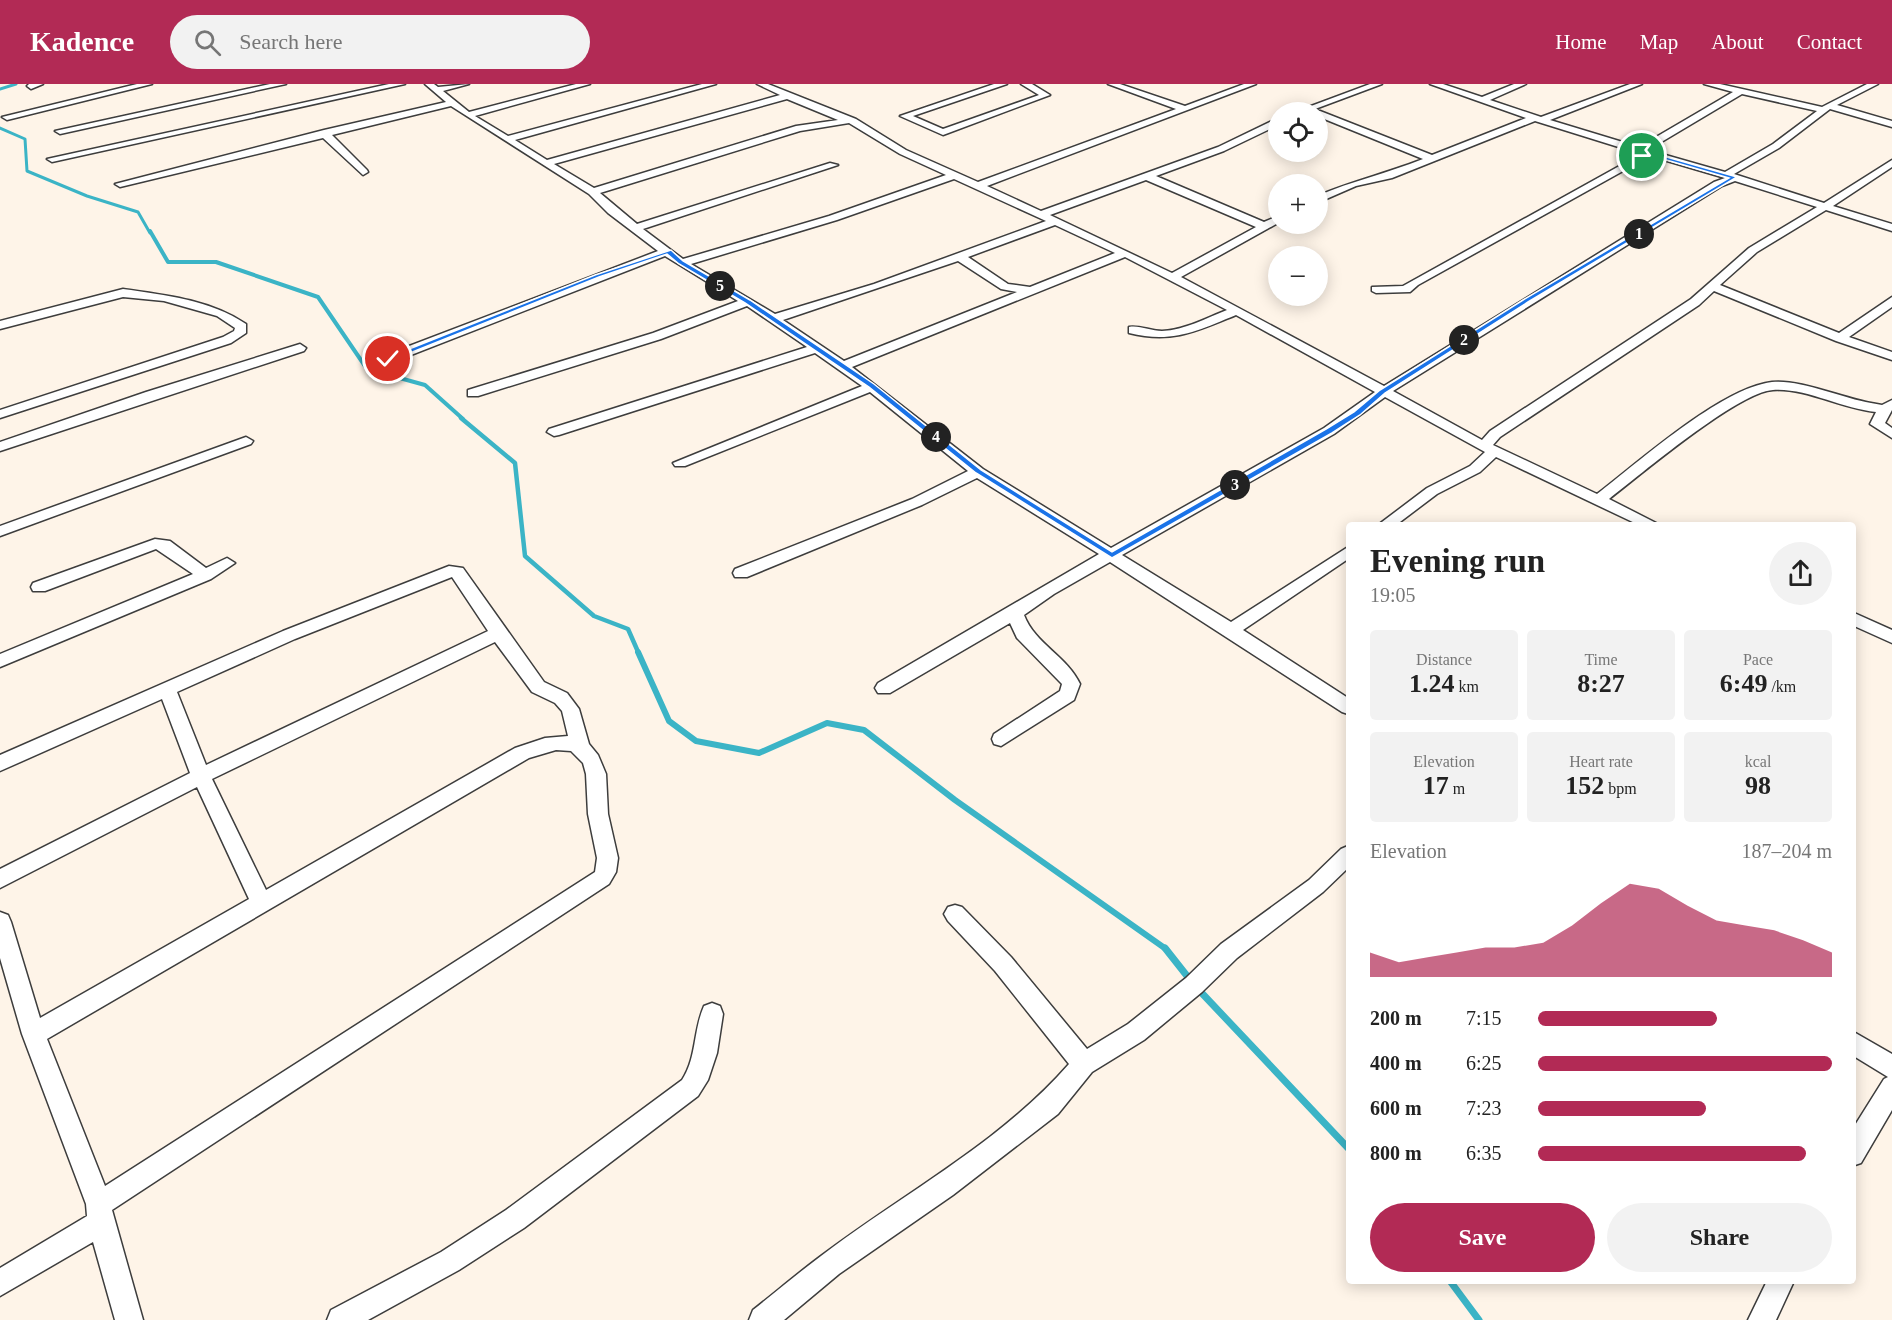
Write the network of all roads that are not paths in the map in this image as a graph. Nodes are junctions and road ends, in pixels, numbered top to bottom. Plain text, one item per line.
1 (148, 84) edge
2 (282, 84) edge
3 (401, 84) edge
4 (465, 84) edge
5 (586, 84) edge
6 (712, 84) edge
7 (761, 84) edge
8 (1003, 84) edge
9 (1025, 84) edge
10 (1112, 84) edge
11 (1146, 84) edge
12 (1252, 84) edge
13 (1378, 84) edge
14 (1434, 84) edge
15 (1522, 84) edge
16 (1638, 84) edge
17 (1708, 84) edge
18 (1765, 84) edge
19 (1868, 85) edge
20 (433, 87) edge
21 (1127, 91) junction
22 (1744, 93) junction
23 (788, 96) junction
24 (1485, 99) junction
25 (454, 103) junction
26 (1328, 105) edge
27 (1182, 108) junction
28 (1827, 108) junction
29 (468, 115) junction
30 (6, 117) dead end
31 (1328, 119) edge
32 (1538, 119) junction
33 (853, 121) junction
34 (1892, 124) edge
35 (1268, 125) edge
36 (60, 131) dead end
37 (324, 133) junction
38 (508, 139) junction
39 (1645, 152) junction
40 (52, 159) dead end
41 (1433, 159) junction
42 (546, 163) junction
43 (833, 165) dead end
44 (1890, 166) edge
45 (363, 172) dead end
46 (1144, 175) junction
47 (953, 176) junction
48 (1730, 176) junction
49 (120, 184) dead end
50 (978, 186) junction
51 (593, 192) junction
52 (1328, 195) edge
53 (1823, 207) junction
54 (1043, 214) junction
55 (1056, 221) junction
56 (1268, 224) edge
57 (1264, 226) junction
58 (636, 228) junction
59 (1892, 228) edge
60 (668, 251) junction
61 (1125, 253) junction
62 (959, 256) junction
63 (681, 262) junction
64 (1171, 278) junction
65 (995, 280) junction
66 (1714, 287) junction
67 (1035, 289) junction
68 (1376, 289) dead end
69 (1009, 299) junction
70 (748, 301) junction
71 (1892, 301) edge
72 (1237, 310) junction
73 (773, 319) junction
74 (0, 326) edge
75 (1133, 330) dead end
76 (1840, 338) junction
77 (300, 348) dead end
78 (814, 349) junction
79 (1892, 356) edge
80 (388, 359) dead end
81 (841, 367) junction
82 (871, 386) junction
83 (1383, 391) junction
84 (473, 393) dead end
85 (1889, 407) edge
86 (0, 414) edge
87 (554, 432) dead end
88 (1892, 434) edge
89 (246, 441) dead end
90 (0, 447) edge
91 (1489, 449) junction
92 (680, 463) dead end
93 (978, 472) junction
94 (1597, 501) junction
95 (1390, 522) edge
96 (1645, 522) edge
97 (0, 531) edge
98 (1346, 553) edge
99 (1112, 555) junction
100 (228, 564) dead end
101 (741, 573) dead end
102 (205, 575) junction
103 (39, 587) dead end
104 (1015, 613) junction
105 (1856, 620) edge
106 (1231, 630) junction
107 (498, 633) junction
108 (1892, 637) edge
109 (0, 662) edge
110 (884, 688) dead end
111 (167, 689) junction
112 (1346, 706) edge
113 (1002, 739) dead end
114 (582, 748) junction
115 (0, 763) edge
116 (201, 776) junction
117 (1346, 857) edge
118 (0, 879) edge
119 (261, 902) junction
120 (955, 914) dead end
121 (0, 922) edge
122 (712, 1014) dead end
123 (34, 1034) junction
124 (1856, 1044) edge
125 (1084, 1065) junction
126 (1892, 1067) edge
127 (1892, 1087) edge
128 (1856, 1147) edge
129 (100, 1214) junction
130 (0, 1283) edge
131 (1780, 1284) edge
132 (129, 1320) edge
133 (341, 1320) edge
134 (763, 1320) edge
135 (1762, 1320) edge

1 - 30 street
2 - 36 street
3 - 40 street
4 - 20 street
5 - 29 street
6 - 38 street
7 - 23 street
8 - 9 street
10 - 21 street
11 - 21 street
12 - 27 street
13 - 26 street
14 - 24 street
15 - 24 street
16 - 32 street
17 - 22 street
18 - 22 street
19 - 28 street
20 - 25 street
21 - 27 street
22 - 28 street
22 - 39 street
23 - 33 street
23 - 42 street
24 - 32 street
25 - 29 street
25 - 37 street
27 - 50 street
28 - 34 street
28 - 48 street
29 - 38 street
31 - 41 street
32 - 39 street
32 - 41 street
33 - 47 street
33 - 51 street
35 - 46 street
37 - 45 street
37 - 49 street
38 - 42 street
39 - 48 street
39 - 68 street
41 - 52 street
42 - 51 street
43 - 58 street
44 - 53 street
46 - 54 street
46 - 57 street
47 - 50 street
47 - 63 street
48 - 53 street
48 - 83 street
50 - 54 street
51 - 58 street
53 - 59 street
53 - 66 street
54 - 55 street
55 - 61 street
55 - 62 street
56 - 57 street
57 - 64 street
58 - 60 street
60 - 63 street
60 - 80 street
61 - 64 street
61 - 67 street
62 - 65 street
62 - 73 street
63 - 70 street
64 - 72 street
65 - 67 street
65 - 69 street
66 - 76 street
66 - 91 street
67 - 69 street
69 - 81 street
70 - 73 street
70 - 84 street
71 - 76 street
72 - 75 street
72 - 83 street
73 - 78 street
74 - 86 street
76 - 79 street
77 - 90 street
78 - 81 street
78 - 87 street
81 - 82 street
82 - 92 street
82 - 93 street
83 - 91 street
83 - 99 street
85 - 88 street
85 - 94 street
89 - 97 street
91 - 94 street
91 - 95 street
93 - 99 street
93 - 101 street
94 - 96 street
98 - 106 street
99 - 104 street
99 - 106 street
100 - 102 street
102 - 103 street
102 - 109 street
104 - 110 street
104 - 113 street
105 - 108 street
106 - 112 street
107 - 111 street
107 - 114 street
107 - 116 street
111 - 115 street
111 - 116 street
114 - 119 street
114 - 129 street
116 - 118 street
116 - 119 street
117 - 125 street
119 - 123 street
120 - 125 street
121 - 123 street
122 - 133 street
123 - 129 street
124 - 126 street
125 - 134 street
127 - 128 street
129 - 130 street
129 - 132 street
131 - 135 street

